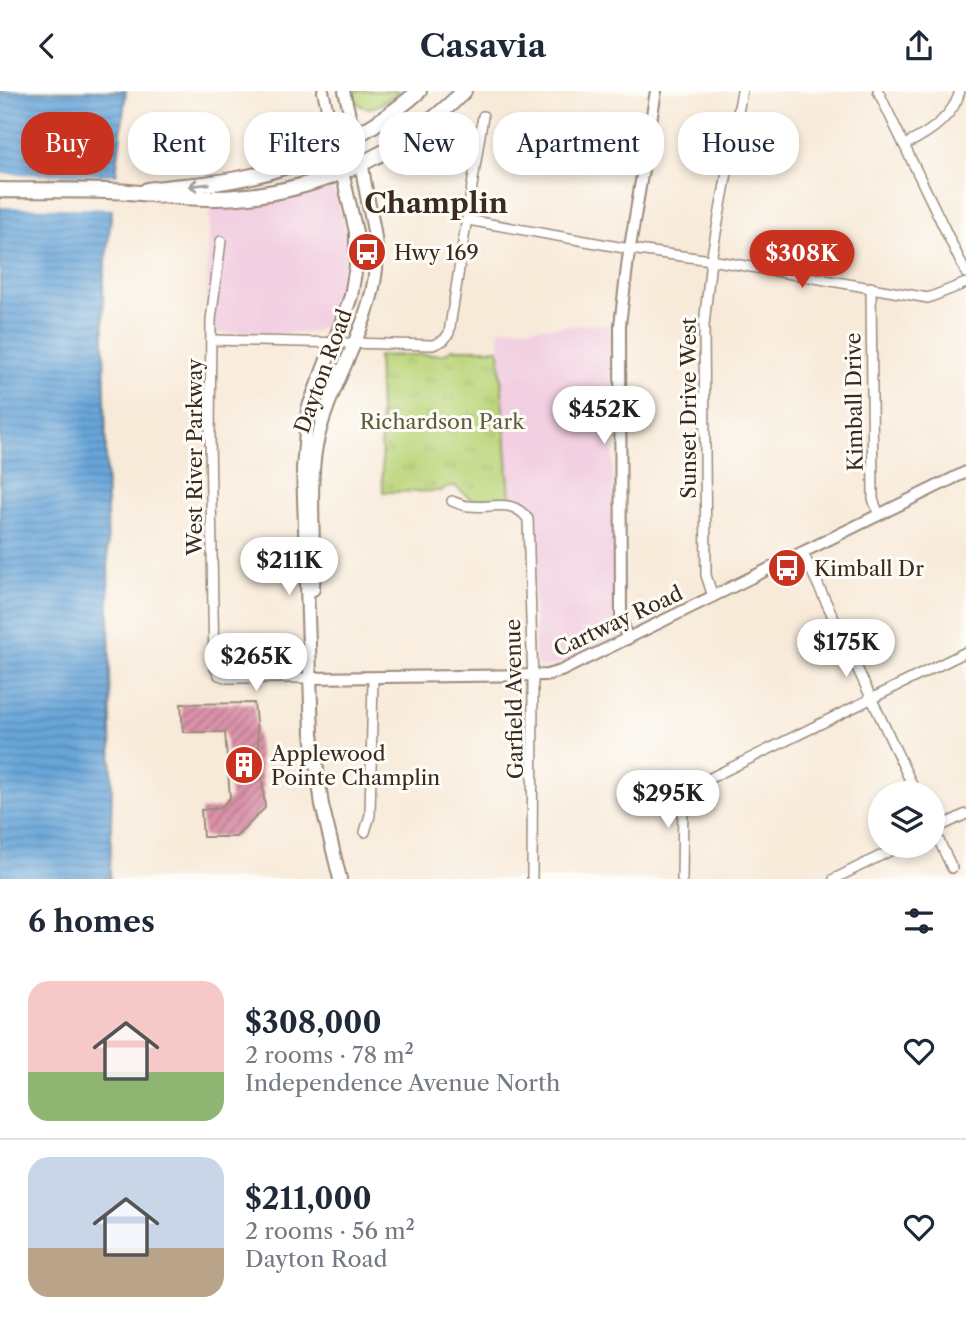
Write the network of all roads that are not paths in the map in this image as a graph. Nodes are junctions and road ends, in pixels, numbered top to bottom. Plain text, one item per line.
1 (323, 91) edge
2 (344, 91) edge
3 (418, 91) edge
4 (464, 91) edge
5 (656, 91) edge
6 (741, 91) edge
7 (878, 91) edge
8 (960, 91) edge
9 (328, 112) edge
10 (350, 112) edge
11 (484, 116) dead end
12 (365, 129) edge
13 (904, 145) junction
14 (365, 162) edge
15 (253, 175) edge
16 (333, 175) edge
17 (343, 175) edge
18 (364, 175) edge
19 (0, 190) edge
20 (129, 192) junction
21 (468, 220) junction
22 (221, 241) dead end
23 (630, 249) junction
24 (710, 260) junction
25 (966, 273) edge
26 (966, 283) edge
27 (870, 286) junction
28 (211, 340) junction
29 (333, 343) junction
30 (354, 343) junction
31 (966, 472) edge
32 (452, 501) dead end
33 (879, 515) junction
34 (803, 552) junction
35 (713, 597) junction
36 (627, 639) junction
37 (966, 652) edge
38 (216, 673) joint
39 (531, 675) junction
40 (309, 678) junction
41 (373, 678) junction
42 (872, 698) junction
43 (910, 781) edge
44 (966, 814) edge
45 (945, 824) edge
46 (365, 832) dead end
47 (945, 854) edge
48 (876, 858) edge
49 (952, 869) dead end
50 (341, 879) edge
51 (532, 879) edge
52 (682, 879) edge
53 (834, 879) edge

1 - 9 street
2 - 10 street
3 - 12 highway
4 - 14 highway
5 - 23 street
6 - 24 street, Sunset Drive West
7 - 13 street
8 - 13 street
11 - 21 street
13 - 25 street
15 -> 20 highway
16 - 20 highway
17 - 29 main road, Dayton Road
18 - 30 main road, Dayton Road
19 - 20 highway
21 - 23 street
21 - 30 street
22 - 28 street, West River Parkway
23 - 24 street
23 - 36 street
24 - 27 street
24 - 35 street, Sunset Drive West
26 - 27 street
27 - 33 street, Kimball Drive
28 - 29 street
28 - 38 street, West River Parkway
29 - 30 street
29 - 40 main road, Dayton Road
30 - 40 main road, Dayton Road
31 - 33 street, Cartway Road
32 - 39 street, Garfield Avenue
33 - 34 street, Cartway Road
34 - 35 street, Cartway Road
34 - 42 street
35 - 36 street, Cartway Road
36 - 39 street, Cartway Road
37 - 42 street
38 - 40 street, Cartway Road
39 - 41 street, Cartway Road
39 - 51 street, Garfield Avenue
40 - 41 street, Cartway Road
40 - 50 main road, Dayton Road
41 - 46 street
42 - 43 street
42 - 52 street
44 - 45 street
47 - 49 street
48 - 53 street

